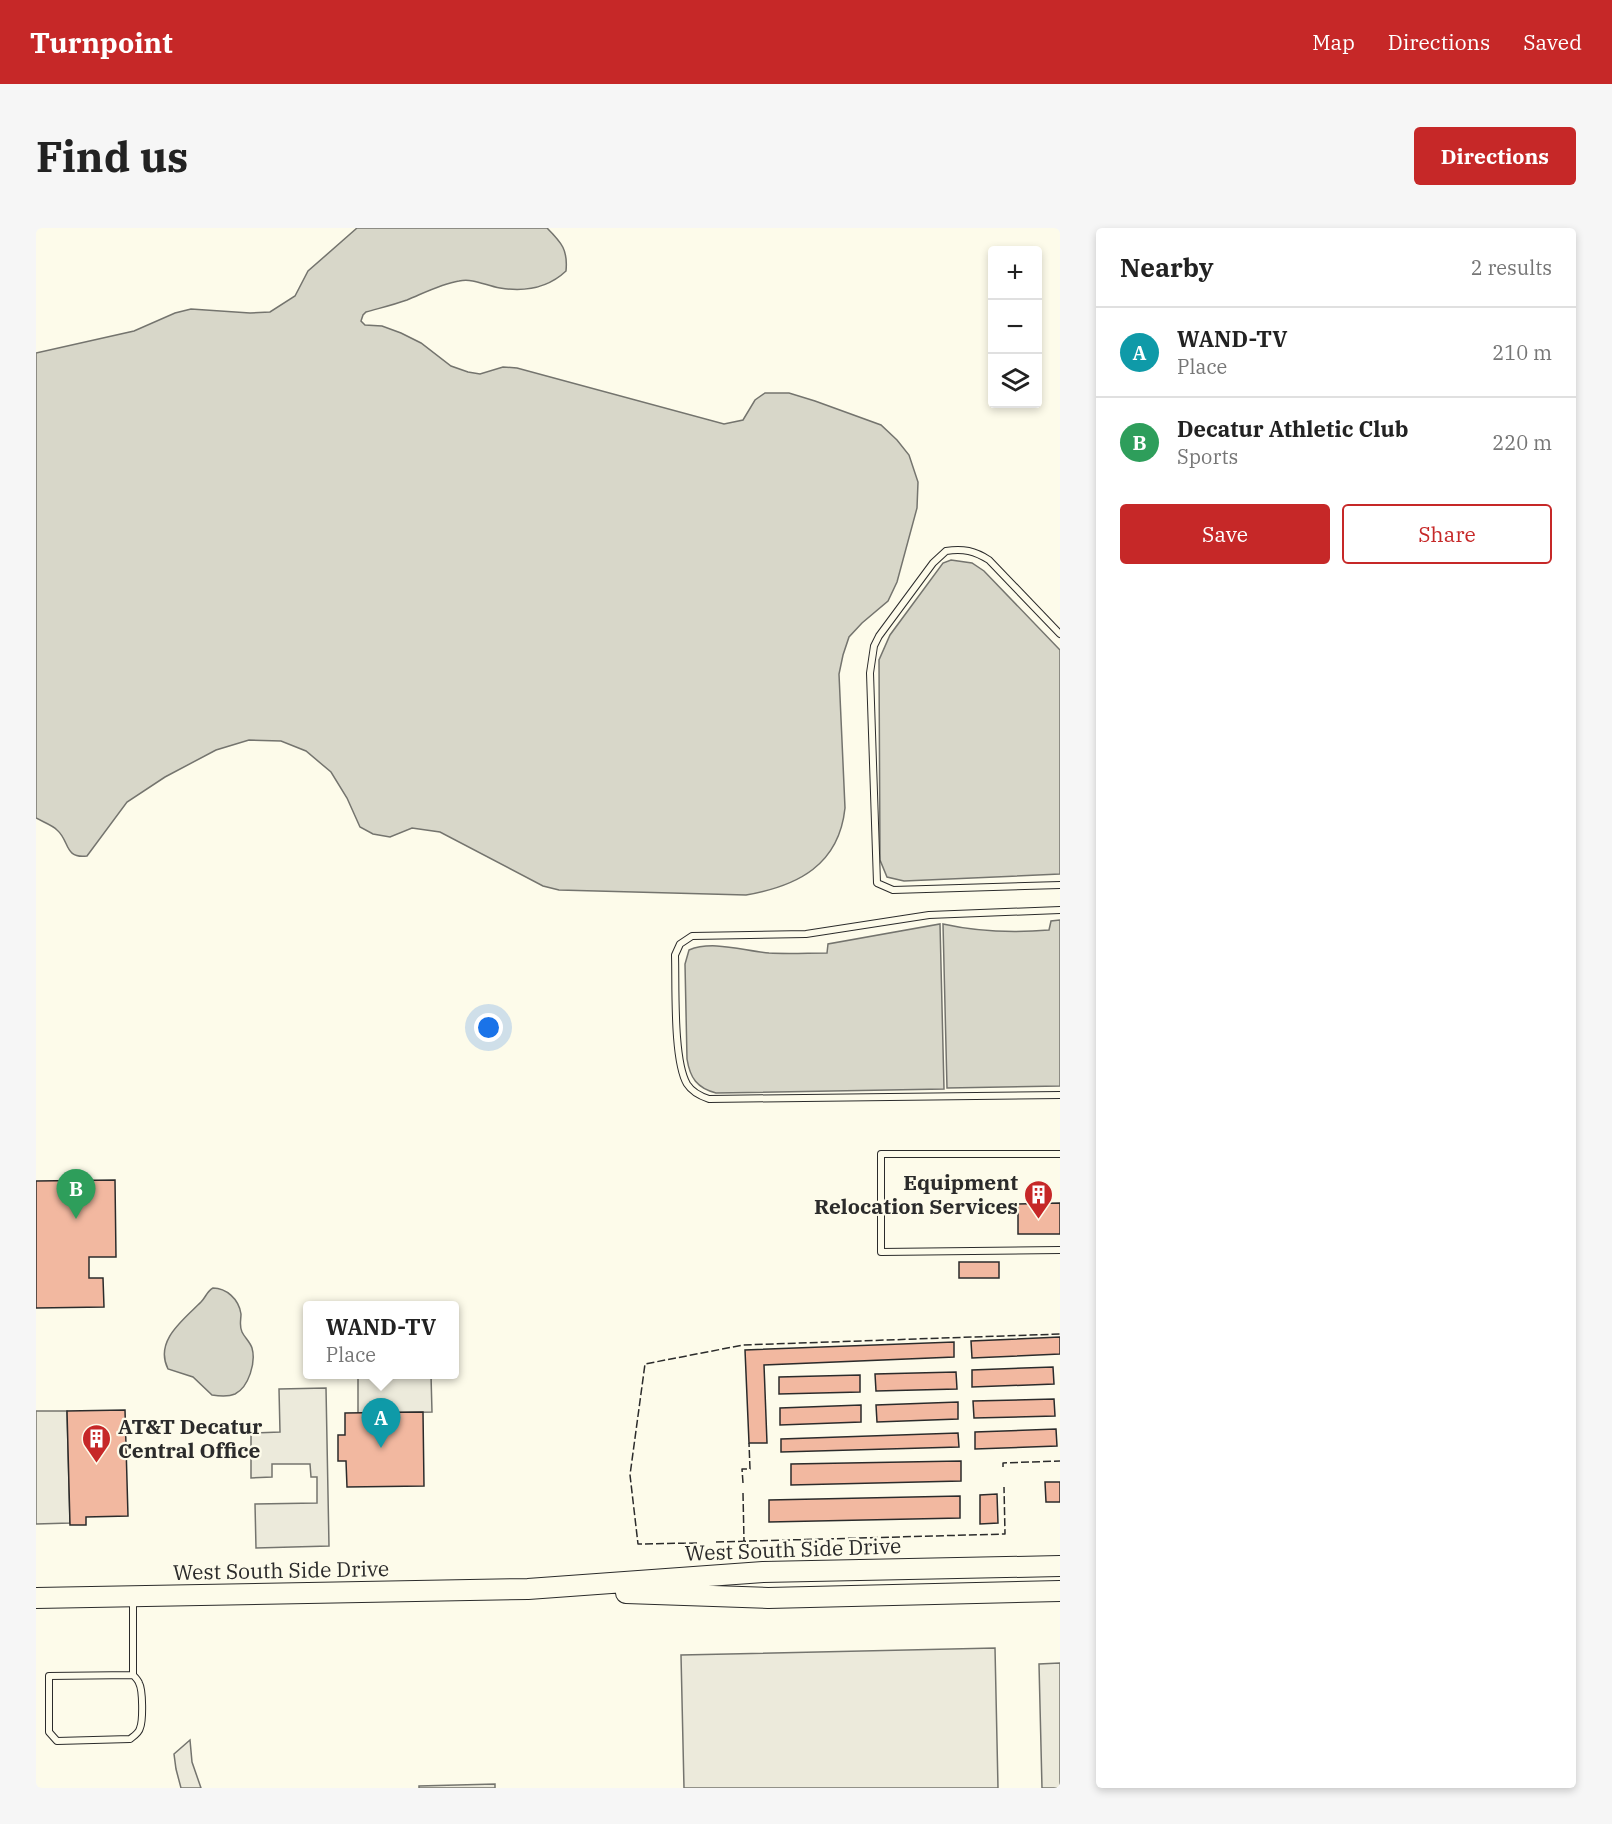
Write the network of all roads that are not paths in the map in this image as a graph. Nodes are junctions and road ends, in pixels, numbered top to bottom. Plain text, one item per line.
1 (1060, 634) edge
2 (1060, 885) edge
3 (1060, 910) edge
4 (1060, 1095) edge
5 (1060, 1154) edge
6 (1060, 1250) edge
7 (1060, 1566) edge
8 (528, 1589) junction
9 (1060, 1591) edge
10 (133, 1597) junction
11 (36, 1598) edge
12 (133, 1675) junction

1 - 2 lane
3 - 4 lane
5 - 6 lane
7 - 8 main road, West South Side Drive
8 - 9 main road, West South Side Drive
8 - 10 main road, West South Side Drive
10 - 11 main road, West South Side Drive
10 - 12 lane
12 - 12 lane

